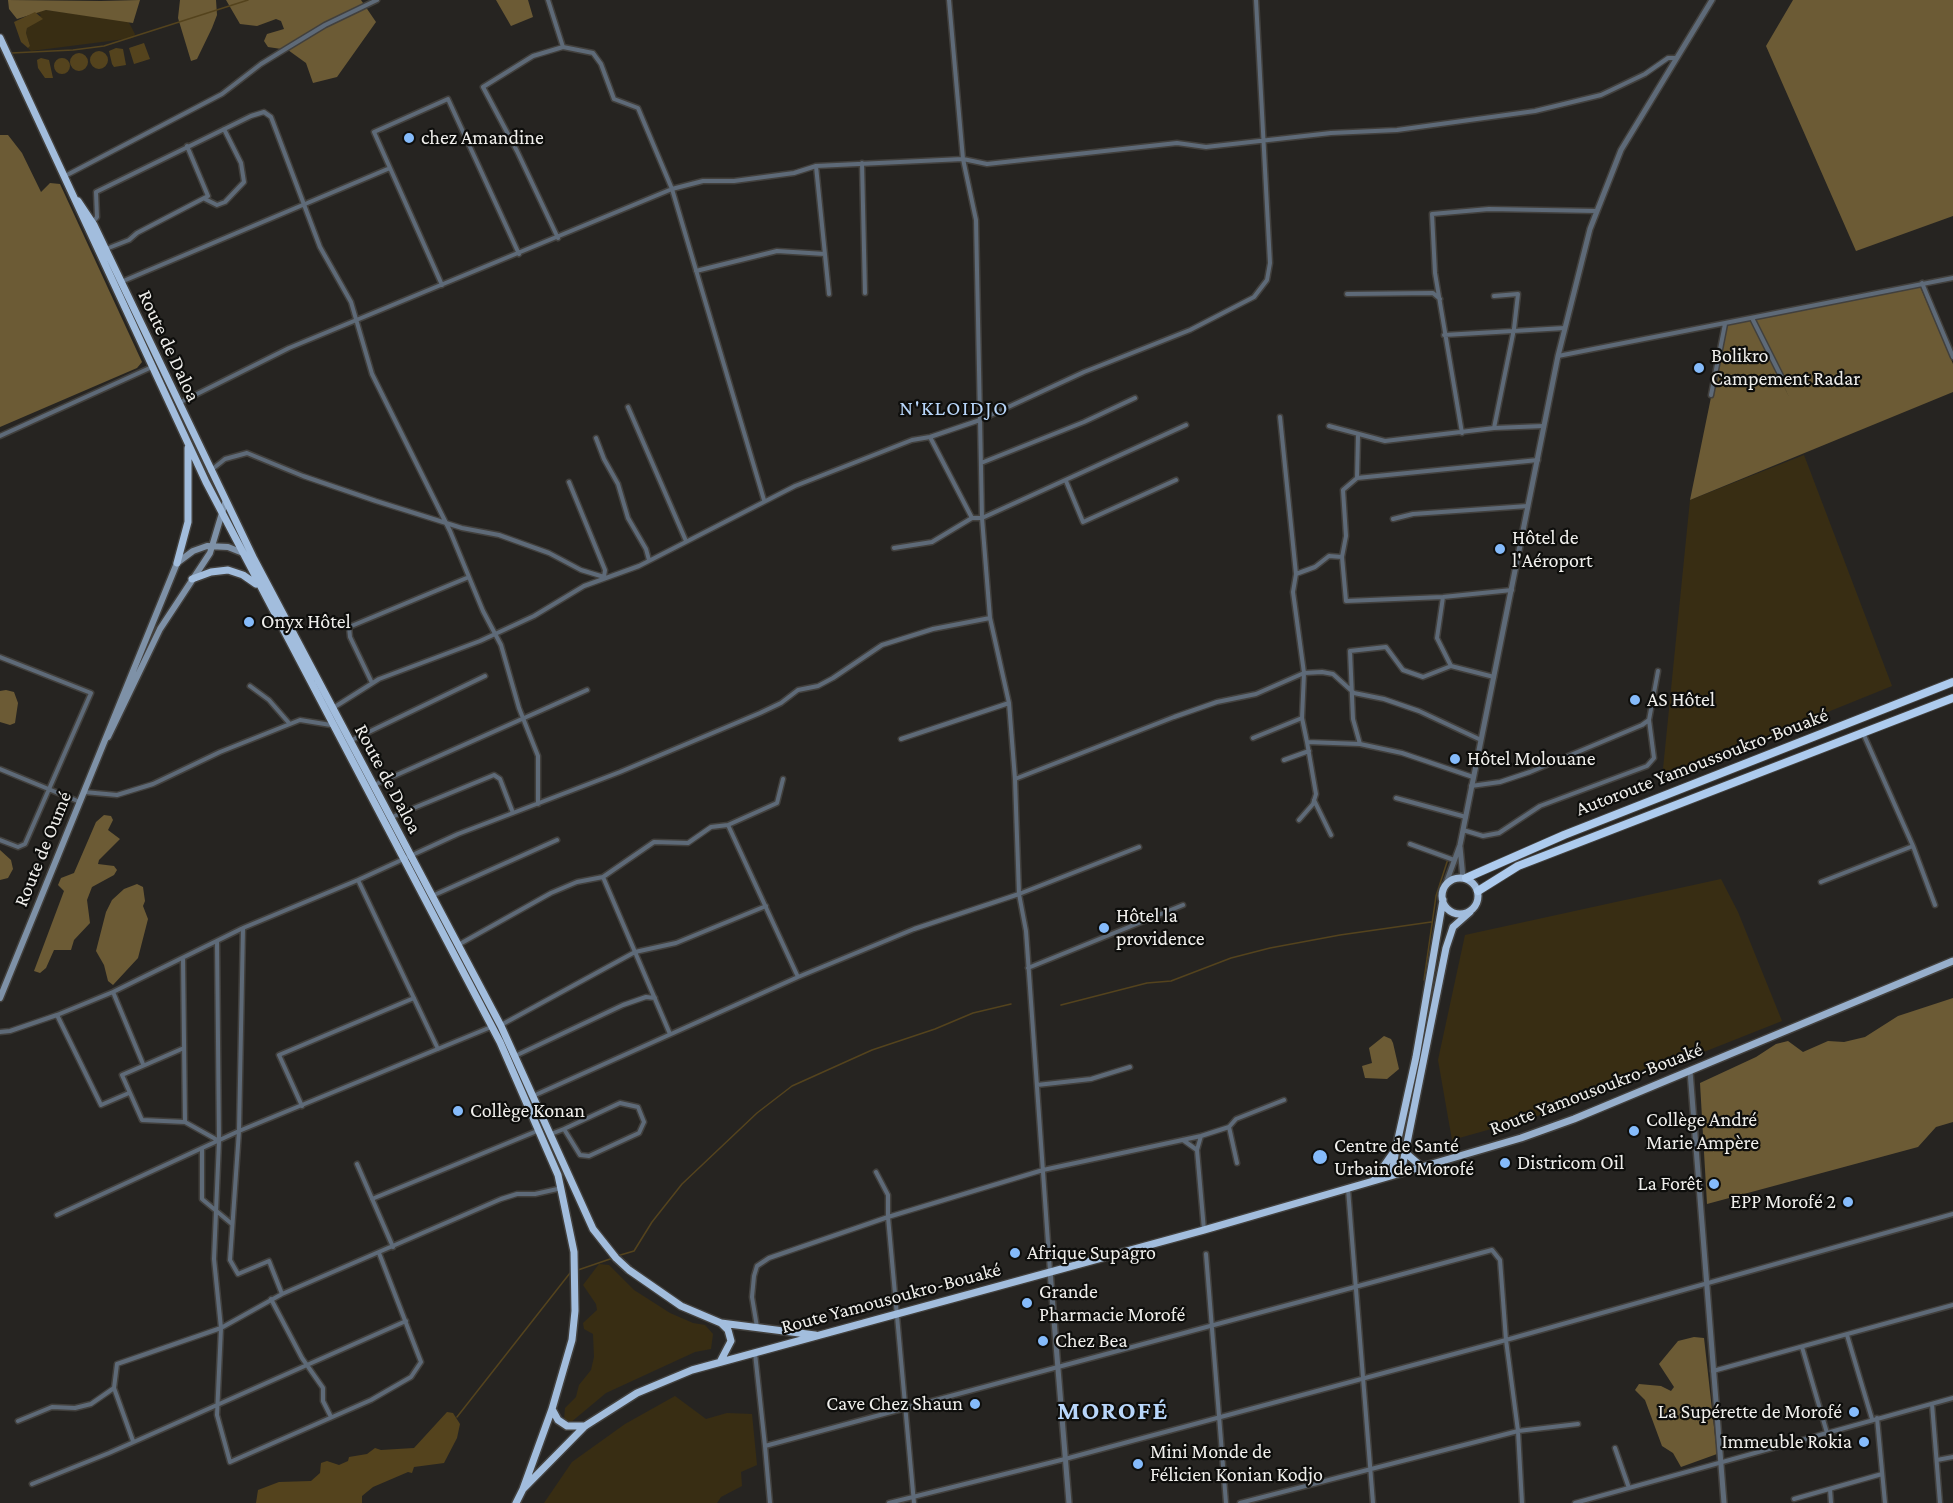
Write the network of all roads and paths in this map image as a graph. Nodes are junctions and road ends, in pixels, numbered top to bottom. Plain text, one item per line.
1 (377, 0) edge
2 (548, 0) edge
3 (949, 0) edge
4 (1256, 0) edge
5 (1712, 0) edge
6 (0, 38) edge
7 (563, 47) junction
8 (1675, 58) junction
9 (224, 129) junction
10 (1265, 140) junction
11 (187, 146) junction
12 (963, 159) junction
13 (862, 163) junction
14 (816, 166) junction
15 (390, 168) junction
16 (66, 176) junction
17 (672, 189) junction
18 (205, 199) junction
19 (78, 201) junction
20 (304, 202) junction
21 (1596, 212) junction
22 (93, 222) junction
23 (558, 238) junction
24 (106, 249) junction
25 (519, 254) junction
26 (825, 254) junction
27 (696, 271) junction
28 (1953, 278) edge
29 (121, 282) junction
30 (1922, 283) junction
31 (442, 285) junction
32 (865, 293) dead end
33 (830, 294) dead end
34 (1347, 294) dead end
35 (1494, 296) dead end
36 (1441, 299) junction
37 (1752, 318) junction
38 (358, 320) junction
39 (1725, 324) junction
40 (1565, 327) junction
41 (1514, 329) junction
42 (1444, 334) junction
43 (1558, 356) junction
44 (1953, 357) edge
45 (152, 367) junction
46 (1784, 382) dead end
47 (1711, 395) dead end
48 (1134, 398) dead end
49 (178, 404) junction
50 (628, 407) dead end
51 (1280, 417) dead end
52 (980, 420) junction
53 (1186, 425) dead end
54 (1329, 426) dead end
55 (1545, 426) junction
56 (1494, 428) junction
57 (1462, 433) junction
58 (0, 435) edge
59 (1358, 435) junction
60 (930, 437) junction
61 (596, 438) dead end
62 (188, 442) junction
63 (1538, 460) junction
64 (981, 463) junction
65 (210, 471) junction
66 (1357, 478) junction
67 (1176, 480) dead end
68 (1066, 481) junction
69 (569, 482) dead end
70 (764, 500) junction
71 (225, 503) junction
72 (1529, 506) junction
73 (223, 517) junction
74 (972, 518) junction
75 (982, 519) junction
76 (1393, 519) dead end
77 (443, 520) junction
78 (686, 541) junction
79 (213, 545) junction
80 (894, 548) dead end
81 (240, 550) junction
82 (1342, 557) junction
83 (254, 559) junction
84 (649, 560) junction
85 (177, 563) junction
86 (1296, 574) junction
87 (469, 577) junction
88 (604, 577) junction
89 (192, 579) junction
90 (260, 589) junction
91 (1513, 590) junction
92 (1443, 597) junction
93 (990, 618) junction
94 (497, 633) junction
95 (0, 657) edge
96 (1451, 666) junction
97 (1658, 671) dead end
98 (1304, 674) junction
99 (485, 676) dead end
100 (1494, 678) junction
101 (1953, 682) edge
102 (372, 683) junction
103 (250, 686) dead end
104 (587, 690) dead end
105 (1354, 693) junction
106 (1953, 698) edge
107 (1009, 703) junction
108 (332, 708) junction
109 (1302, 718) junction
110 (524, 719) junction
111 (1649, 720) junction
112 (289, 723) junction
113 (331, 725) junction
114 (1862, 732) junction
115 (1252, 738) dead end
116 (901, 739) dead end
117 (1481, 740) junction
118 (350, 741) junction
119 (1307, 742) junction
120 (1360, 744) junction
121 (103, 745) junction
122 (1309, 751) junction
123 (1284, 760) dead end
124 (0, 769) edge
125 (1473, 777) junction
126 (783, 779) dead end
127 (1015, 779) junction
128 (374, 785) junction
129 (1471, 786) junction
130 (50, 789) junction
131 (84, 792) junction
132 (1396, 798) dead end
133 (1314, 799) junction
134 (80, 802) junction
135 (538, 804) junction
136 (513, 813) junction
137 (1466, 817) junction
138 (390, 818) junction
139 (1299, 820) dead end
140 (728, 825) junction
141 (1463, 830) junction
142 (1331, 835) dead end
143 (0, 840) edge
144 (557, 840) dead end
145 (1410, 844) dead end
146 (1460, 845) junction
147 (1913, 846) junction
148 (1139, 847) dead end
149 (411, 856) junction
150 (403, 860) junction
151 (1454, 860) junction
152 (603, 876) junction
153 (1464, 878) junction
154 (358, 880) junction
155 (1821, 882) dead end
156 (1445, 886) junction
157 (1478, 891) junction
158 (1019, 894) junction
159 (431, 896) junction
160 (1443, 900) junction
161 (1184, 905) dead end
162 (1935, 905) dead end
163 (766, 906) junction
164 (1470, 912) junction
165 (243, 928) junction
166 (217, 941) junction
167 (458, 945) junction
168 (635, 952) junction
169 (183, 959) junction
170 (1953, 961) edge
171 (1028, 968) junction
172 (798, 977) junction
173 (113, 992) junction
174 (0, 998) edge
175 (414, 998) junction
176 (655, 998) junction
177 (57, 1015) junction
178 (501, 1026) junction
179 (492, 1027) junction
180 (0, 1032) edge
181 (670, 1034) junction
182 (184, 1048) junction
183 (438, 1049) junction
184 (514, 1056) junction
185 (143, 1064) junction
186 (1130, 1067) dead end
187 (1690, 1071) junction
188 (1037, 1085) junction
189 (129, 1093) junction
190 (532, 1096) junction
191 (1284, 1100) dead end
192 (302, 1106) junction
193 (185, 1122) junction
194 (1229, 1127) junction
195 (564, 1129) junction
196 (539, 1130) junction
197 (239, 1131) junction
198 (549, 1135) junction
199 (1202, 1136) junction
200 (1183, 1139) junction
201 (219, 1141) junction
202 (1406, 1147) junction
203 (202, 1148) junction
204 (1396, 1148) junction
205 (1197, 1150) junction
206 (1237, 1163) dead end
207 (357, 1164) dead end
208 (1422, 1167) junction
209 (1043, 1170) junction
210 (876, 1172) dead end
211 (1401, 1173) junction
212 (1392, 1175) junction
213 (1373, 1181) junction
214 (572, 1184) junction
215 (562, 1188) junction
216 (1348, 1188) junction
217 (372, 1199) junction
218 (215, 1212) junction
219 (1953, 1214) edge
220 (57, 1215) dead end
221 (888, 1217) junction
222 (232, 1224) junction
223 (1204, 1230) junction
224 (393, 1247) junction
225 (379, 1253) junction
226 (1206, 1254) dead end
227 (1050, 1272) junction
228 (1706, 1283) junction
229 (1355, 1288) junction
230 (282, 1294) junction
231 (272, 1299) junction
232 (1953, 1305) edge
233 (896, 1315) junction
234 (406, 1321) junction
235 (722, 1323) junction
236 (1212, 1326) junction
237 (221, 1328) junction
238 (757, 1328) junction
239 (815, 1335) junction
240 (1847, 1335) junction
241 (1506, 1340) junction
242 (1802, 1347) junction
243 (755, 1352) junction
244 (720, 1362) junction
245 (307, 1364) junction
246 (1059, 1368) junction
247 (1713, 1372) junction
248 (1362, 1377) junction
249 (114, 1388) junction
250 (1953, 1398) edge
251 (218, 1403) junction
252 (1932, 1404) junction
253 (906, 1407) junction
254 (552, 1409) junction
255 (331, 1417) junction
256 (1219, 1417) junction
257 (1875, 1418) junction
258 (18, 1422) dead end
259 (1578, 1424) dead end
260 (585, 1426) junction
261 (1518, 1431) junction
262 (1827, 1433) junction
263 (133, 1441) junction
264 (765, 1446) junction
265 (1615, 1448) dead end
266 (1953, 1457) edge
267 (1065, 1459) junction
268 (1937, 1460) junction
269 (1720, 1463) junction
270 (1370, 1470) junction
271 (1882, 1474) junction
272 (32, 1484) dead end
273 (1629, 1488) junction
274 (1830, 1489) junction
275 (523, 1490) junction
276 (913, 1497) junction
277 (1794, 1499) dead end
278 (516, 1503) edge
279 (770, 1503) edge
280 (889, 1503) edge
281 (914, 1503) edge
282 (1069, 1503) edge
283 (1226, 1503) edge
284 (1240, 1503) edge
285 (1373, 1503) edge
286 (1522, 1503) edge
287 (1575, 1503) edge
288 (1724, 1503) edge
289 (1831, 1503) edge
290 (1885, 1503) edge
291 (1940, 1503) edge

1 - 16 street
2 - 7 street
3 - 12 street
4 - 10 street
5 - 8 street
6 - 16 highway
7 - 17 street
7 - 23 street
8 - 10 street
8 - 21 street
9 - 11 street
9 - 18 street
9 - 20 street
10 - 12 street
10 - 52 street
11 - 18 street
11 - 22 street
12 - 13 street
12 - 52 street
13 - 14 street
13 - 32 street
14 - 17 street
14 - 26 street
15 - 20 street
15 - 25 street
15 - 31 street
16 - 19 highway
17 - 23 street
17 - 27 street
18 - 24 street
19 - 22 highway, Route de Daloa
19 - 45 highway, Route de Daloa
20 - 29 street
20 - 38 street
21 - 36 street
21 - 40 street
22 - 24 highway, Route de Daloa
23 - 25 street
24 - 29 highway, Route de Daloa
25 - 31 street
26 - 27 street
26 - 33 street
27 - 70 street
28 - 30 street
29 - 49 highway, Route de Daloa
30 - 37 street
30 - 44 street
31 - 38 street
34 - 36 street
35 - 41 street
36 - 42 street
37 - 39 street
37 - 46 street
38 - 49 street
38 - 77 street
39 - 43 street
39 - 47 street
40 - 41 street
40 - 43 street
41 - 42 street
41 - 56 street
42 - 57 street
43 - 55 street
45 - 58 street
45 - 62 highway, Route de Daloa
48 - 64 street
49 - 65 highway, Route de Daloa
50 - 78 street
51 - 86 street
52 - 60 street
52 - 64 street
53 - 68 street
54 - 59 street
55 - 56 street
55 - 63 street
56 - 57 street
57 - 59 street
59 - 66 street
60 - 70 street
60 - 74 street
61 - 84 street
62 - 73 highway, Route de Daloa
62 - 85 highway
63 - 66 street
63 - 72 street
64 - 75 street
65 - 71 highway, Route de Daloa
65 - 77 street
66 - 82 street
67 - 68 street
68 - 75 street
69 - 88 street
70 - 78 street
71 - 73 main road
71 - 83 highway, Route de Daloa
72 - 76 street
72 - 91 street
73 - 79 main road
73 - 81 highway, Route de Daloa
74 - 75 street
74 - 80 street
75 - 93 street
77 - 87 street
77 - 88 street
78 - 84 street
79 - 81 main road
79 - 85 main road
79 - 89 main road
81 - 83 main road
81 - 90 highway, Route de Daloa
82 - 86 street
82 - 92 street
83 - 108 highway, Route de Daloa
84 - 88 street
85 - 121 main road
86 - 98 street
87 - 94 street
87 - 102 street
88 - 94 street
89 - 90 highway
89 - 121 main road
90 - 113 highway, Route de Daloa
91 - 92 street
91 - 100 street
92 - 96 street
93 - 107 street
93 - 135 street
94 - 102 street
94 - 110 street
95 - 130 street
96 - 100 street
96 - 105 street
97 - 111 street
98 - 105 street
98 - 109 street
98 - 127 street
99 - 118 street
100 - 117 street
101 - 153 highway, Autoroute Yamoussoukro-Bouaké
102 - 108 street
103 - 112 street
104 - 110 street
105 - 117 street
105 - 120 street
106 - 114 highway, Autoroute Yamoussoukro-Bouaké
107 - 116 street
107 - 127 street
108 - 118 highway, Route de Daloa
109 - 115 street
109 - 119 street
110 - 128 street
110 - 135 street
111 - 129 street
111 - 141 street
112 - 113 street
112 - 131 street
113 - 150 highway, Route de Daloa
114 - 147 street
114 - 157 highway, Autoroute Yamoussoukro-Bouaké
117 - 125 street
118 - 128 highway, Route de Daloa
119 - 120 street
119 - 122 street
120 - 125 street
121 - 131 main road, Route de Oumé
122 - 123 street
122 - 133 street
124 - 130 street
125 - 129 street
126 - 140 street
127 - 158 street
128 - 138 highway, Route de Daloa
129 - 137 street
130 - 134 street
130 - 143 street
131 - 134 main road, Route de Oumé
132 - 137 street
133 - 139 street
133 - 142 street
134 - 174 main road, Route de Oumé
135 - 136 street
136 - 138 street
136 - 149 street
137 - 141 street
138 - 149 highway, Route de Daloa
140 - 152 street
140 - 163 street
141 - 146 street
144 - 159 street
145 - 151 street
146 - 151 street
146 - 153 street
147 - 155 street
147 - 162 street
148 - 158 street
149 - 150 street
149 - 159 highway, Route de Daloa
150 - 154 street
150 - 179 highway, Route de Daloa
151 - 156 street
152 - 167 street
152 - 168 street
153 - 156 highway
153 - 157 highway
154 - 165 street
154 - 175 street
156 - 160 highway
157 - 164 highway
158 - 171 street
158 - 172 street
159 - 167 highway, Route de Daloa
160 - 164 highway
160 - 204 highway
161 - 171 street
163 - 168 street
163 - 172 street
164 - 202 highway
165 - 166 street
165 - 197 street
166 - 169 street
166 - 201 street
167 - 178 highway, Route de Daloa
168 - 176 street
168 - 178 street
169 - 173 street
169 - 182 street
170 - 187 main road, Route Yamousoukro-Bouaké
171 - 188 street
172 - 181 street
173 - 177 street
173 - 185 street
175 - 183 street
175 - 192 street
176 - 181 street
176 - 184 street
177 - 180 street
177 - 189 street
178 - 184 highway, Route de Daloa
179 - 183 street
179 - 196 highway, Route de Daloa
181 - 190 street
182 - 185 street
182 - 193 street
183 - 192 street
184 - 190 highway, Route de Daloa
185 - 189 street
186 - 188 street
187 - 208 main road, Route Yamousoukro-Bouaké
187 - 228 street
188 - 209 street
189 - 193 street
190 - 198 highway, Route de Daloa
191 - 194 street
192 - 197 street
193 - 201 street
194 - 199 street
194 - 206 street
195 - 195 street
195 - 198 street
196 - 215 highway, Route de Daloa
196 - 217 street
197 - 201 street
197 - 222 street
198 - 214 highway, Route de Daloa
199 - 200 street
199 - 205 street
200 - 205 street
200 - 209 street
201 - 203 street
201 - 218 street
202 - 208 highway
202 - 211 highway
203 - 218 street
203 - 220 street
204 - 212 highway
204 - 213 highway
205 - 223 street
207 - 217 street
208 - 211 main road, Route Yamousoukro-Bouaké
209 - 221 street
209 - 227 street
210 - 221 street
211 - 212 highway, Route Yamousoukro-Bouaké
212 - 213 highway, Route Yamousoukro-Bouaké
213 - 216 highway, Route Yamousoukro-Bouaké
214 - 215 highway
214 - 235 highway, Route de Daloa
215 - 224 street
215 - 254 highway, Route de Daloa
216 - 223 highway, Route Yamousoukro-Bouaké
216 - 229 street
217 - 224 street
218 - 222 street
218 - 237 street
219 - 228 street
221 - 233 street
221 - 238 street
222 - 230 street
223 - 227 highway, Route Yamousoukro-Bouaké
224 - 225 street
225 - 230 street
225 - 234 street
226 - 236 street
227 - 233 highway, Route Yamousoukro-Bouaké
227 - 246 street
228 - 241 street
228 - 247 street
229 - 236 street
229 - 241 street
229 - 248 street
230 - 231 street
231 - 237 street
231 - 245 street
232 - 240 street
233 - 239 highway, Route Yamousoukro-Bouaké
233 - 253 street
234 - 245 street
234 - 255 street
235 - 238 highway, Route de Daloa
235 - 244 highway
236 - 246 street
236 - 256 street
237 - 249 street
237 - 251 street
238 - 239 highway, Route de Daloa
239 - 243 highway, Route Yamousoukro-Bouaké
240 - 242 street
240 - 257 street
241 - 248 street
241 - 261 street
242 - 247 street
242 - 262 street
243 - 244 highway, Route Yamousoukro-Bouaké
243 - 264 street
244 - 260 highway, Route Yamousoukro-Bouaké
245 - 251 street
245 - 255 street
246 - 253 street
246 - 267 street
247 - 269 street
248 - 256 street
248 - 270 street
249 - 258 street
249 - 263 street
250 - 252 street
251 - 255 street
251 - 263 street
252 - 257 street
252 - 268 street
253 - 264 street
253 - 276 street
254 - 260 highway
254 - 275 highway, Route de Daloa
256 - 267 street
256 - 283 street
257 - 262 street
257 - 271 street
259 - 261 street
260 - 275 highway, Route Yamousoukro-Bouaké
261 - 270 street
261 - 286 street
262 - 269 street
263 - 272 street
264 - 279 street
265 - 273 street
266 - 268 street
267 - 276 street
267 - 282 street
268 - 291 street
269 - 273 street
269 - 288 street
270 - 284 street
270 - 285 street
271 - 274 street
271 - 290 street
273 - 287 street
274 - 277 street
274 - 289 street
275 - 278 highway
276 - 280 street
276 - 281 street

